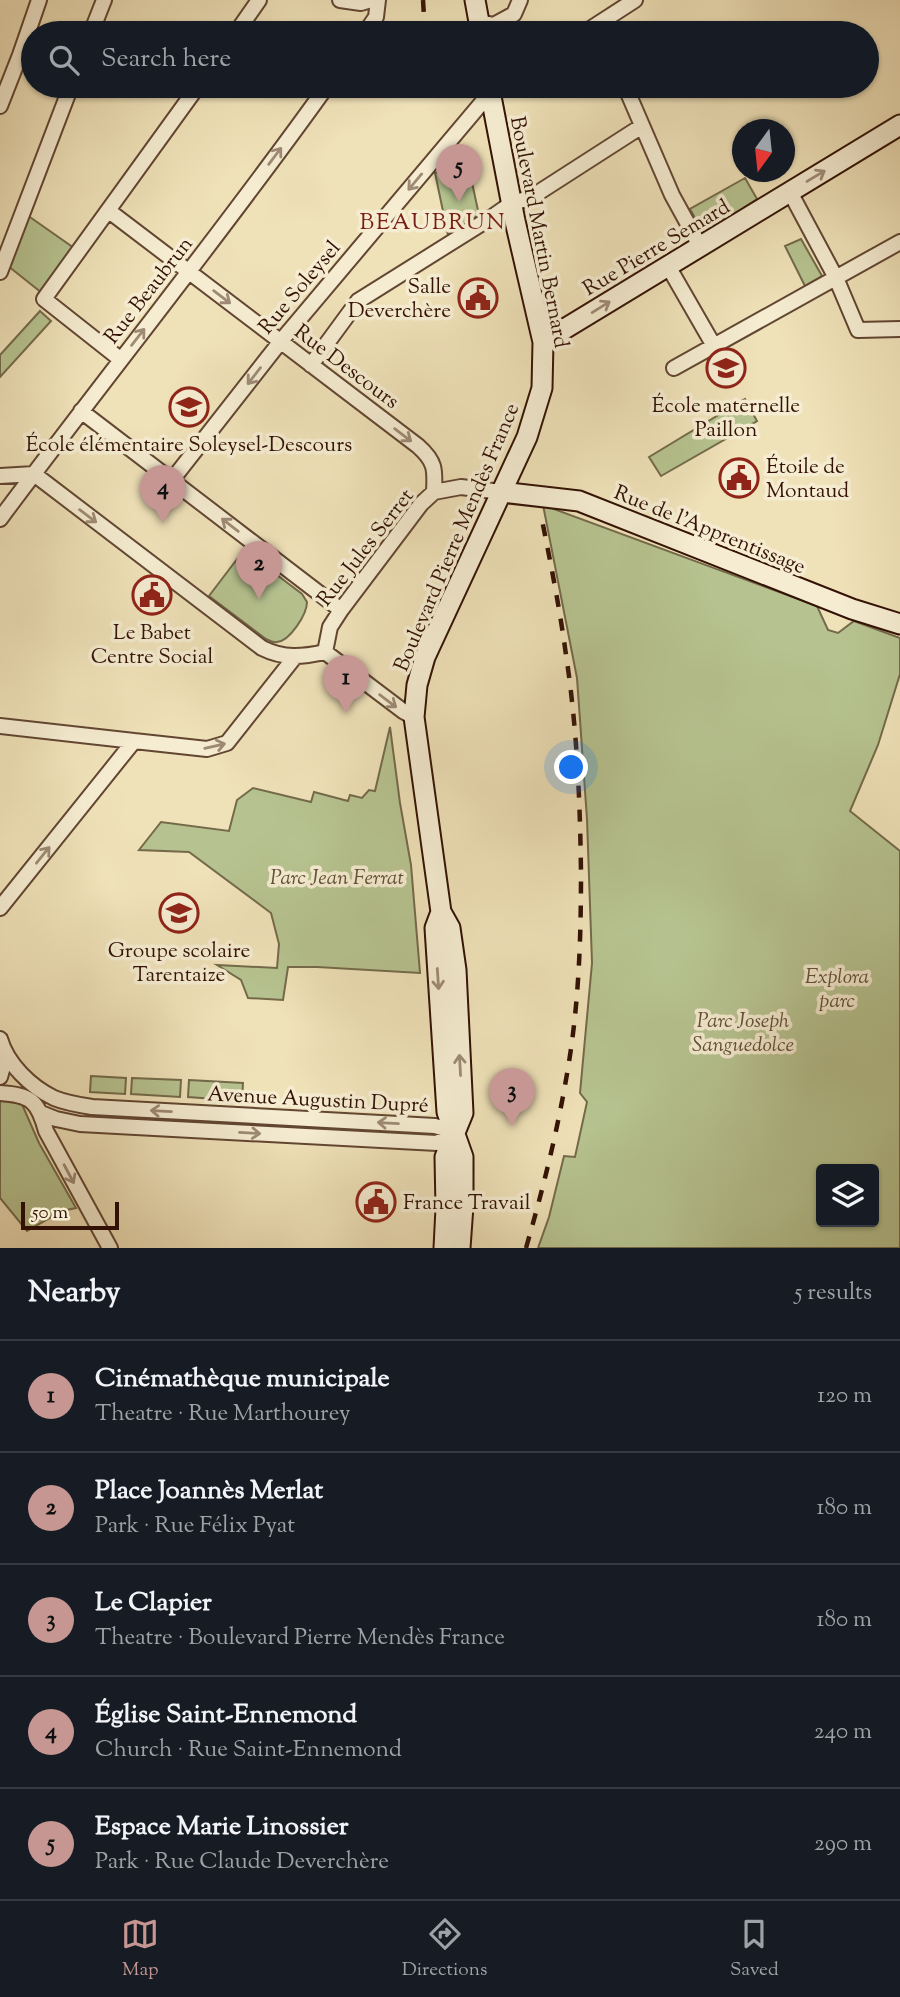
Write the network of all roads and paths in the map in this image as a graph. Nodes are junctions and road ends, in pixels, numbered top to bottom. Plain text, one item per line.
1 (39, 0) edge
2 (104, 0) edge
3 (260, 0) edge
4 (340, 0) edge
5 (371, 0) edge
6 (378, 0) edge
7 (475, 0) edge
8 (520, 0) edge
9 (635, 0) edge
10 (32, 21) edge
11 (96, 21) edge
12 (245, 21) edge
13 (374, 21) edge
14 (479, 21) edge
15 (501, 21) edge
16 (609, 21) edge
17 (21, 52) edge
18 (66, 98) edge
19 (189, 98) edge
20 (318, 98) edge
21 (486, 98) edge
22 (496, 98) edge
23 (630, 98) edge
24 (0, 106) edge
25 (900, 125) edge
26 (642, 127) junction
27 (790, 192) junction
28 (512, 203) junction
29 (109, 211) junction
30 (900, 242) edge
31 (700, 246) junction
32 (668, 266) junction
33 (1, 271) edge
34 (189, 272) junction
35 (836, 278) junction
36 (900, 329) edge
37 (281, 341) junction
38 (543, 342) junction
39 (715, 346) junction
40 (120, 359) junction
41 (311, 365) junction
42 (674, 369) dead end
43 (542, 388) joint
44 (81, 411) junction
45 (34, 474) junction
46 (0, 476) edge
47 (172, 480) junction
48 (433, 492) junction
49 (500, 492) junction
50 (0, 519) edge
51 (341, 610) junction
52 (900, 624) edge
53 (325, 652) junction
54 (294, 658) junction
55 (414, 717) junction
56 (0, 726) edge
57 (134, 741) junction
58 (0, 908) edge
59 (0, 1039) edge
60 (6, 1056) junction
61 (0, 1077) edge
62 (0, 1093) edge
63 (53, 1098) junction
64 (41, 1112) junction
65 (456, 1132) junction
66 (110, 1248) edge
67 (444, 1248) edge
68 (460, 1248) edge

1 - 10 street
2 - 11 street
3 - 12 street
4 - 5 street
6 - 13 street
7 - 14 main road
8 - 15 street
9 - 16 street
17 - 24 street
18 - 33 street
19 - 29 street
34 -> 20 street, Rue Beaubrun
21 -> 37 street, Rue Soleysel
22 - 28 main road, Boulevard Martin Bernard
23 - 26 street
27 -> 25 main road, Rue Pierre Semard
26 - 28 street
26 - 31 street
27 - 31 main road, Rue Pierre Semard
27 - 35 street
28 - 38 main road, Boulevard Martin Bernard
28 - 41 street
29 - 34 street, Rue Descours
29 - 40 street
30 - 35 street
31 - 32 main road, Rue Pierre Semard
38 -> 32 main road, Rue Pierre Semard
32 - 39 street
34 -> 37 street, Rue Descours
40 -> 34 street, Rue Beaubrun
35 - 36 street
35 - 39 street
37 - 41 street, Rue Descours
37 -> 47 street, Rue Soleysel
38 - 43 main road, Boulevard Martin Bernard
39 - 42 street
40 - 44 street, Rue Beaubrun
41 -> 48 street, Rue Descours
43 - 49 main road, Boulevard Pierre Mendès France
44 - 45 street, Rue Beaubrun
44 - 47 street
45 - 46 street
45 - 50 street, Rue Beaubrun
45 -> 54 street
51 -> 47 street
48 - 49 street, Rue Jules Serret
48 - 51 street, Rue Jules Serret
49 - 52 main road, Rue de l'Apprentissage
49 - 55 main road, Boulevard Pierre Mendès France
51 - 53 street, Rue Jules Serret
53 - 54 street
53 -> 55 street
57 -> 54 street
55 - 65 main road, Boulevard Pierre Mendès France
56 - 57 street
58 -> 57 street
59 - 60 street
60 - 61 street
60 - 63 street
62 - 64 street, Avenue Augustin Dupré
63 - 64 street
65 -> 63 street, Avenue Augustin Dupré
64 -> 65 street, Avenue Augustin Dupré
64 -> 66 street
65 - 67 main road, Boulevard Pierre Mendès France
65 - 68 main road, Boulevard Pierre Mendès France

